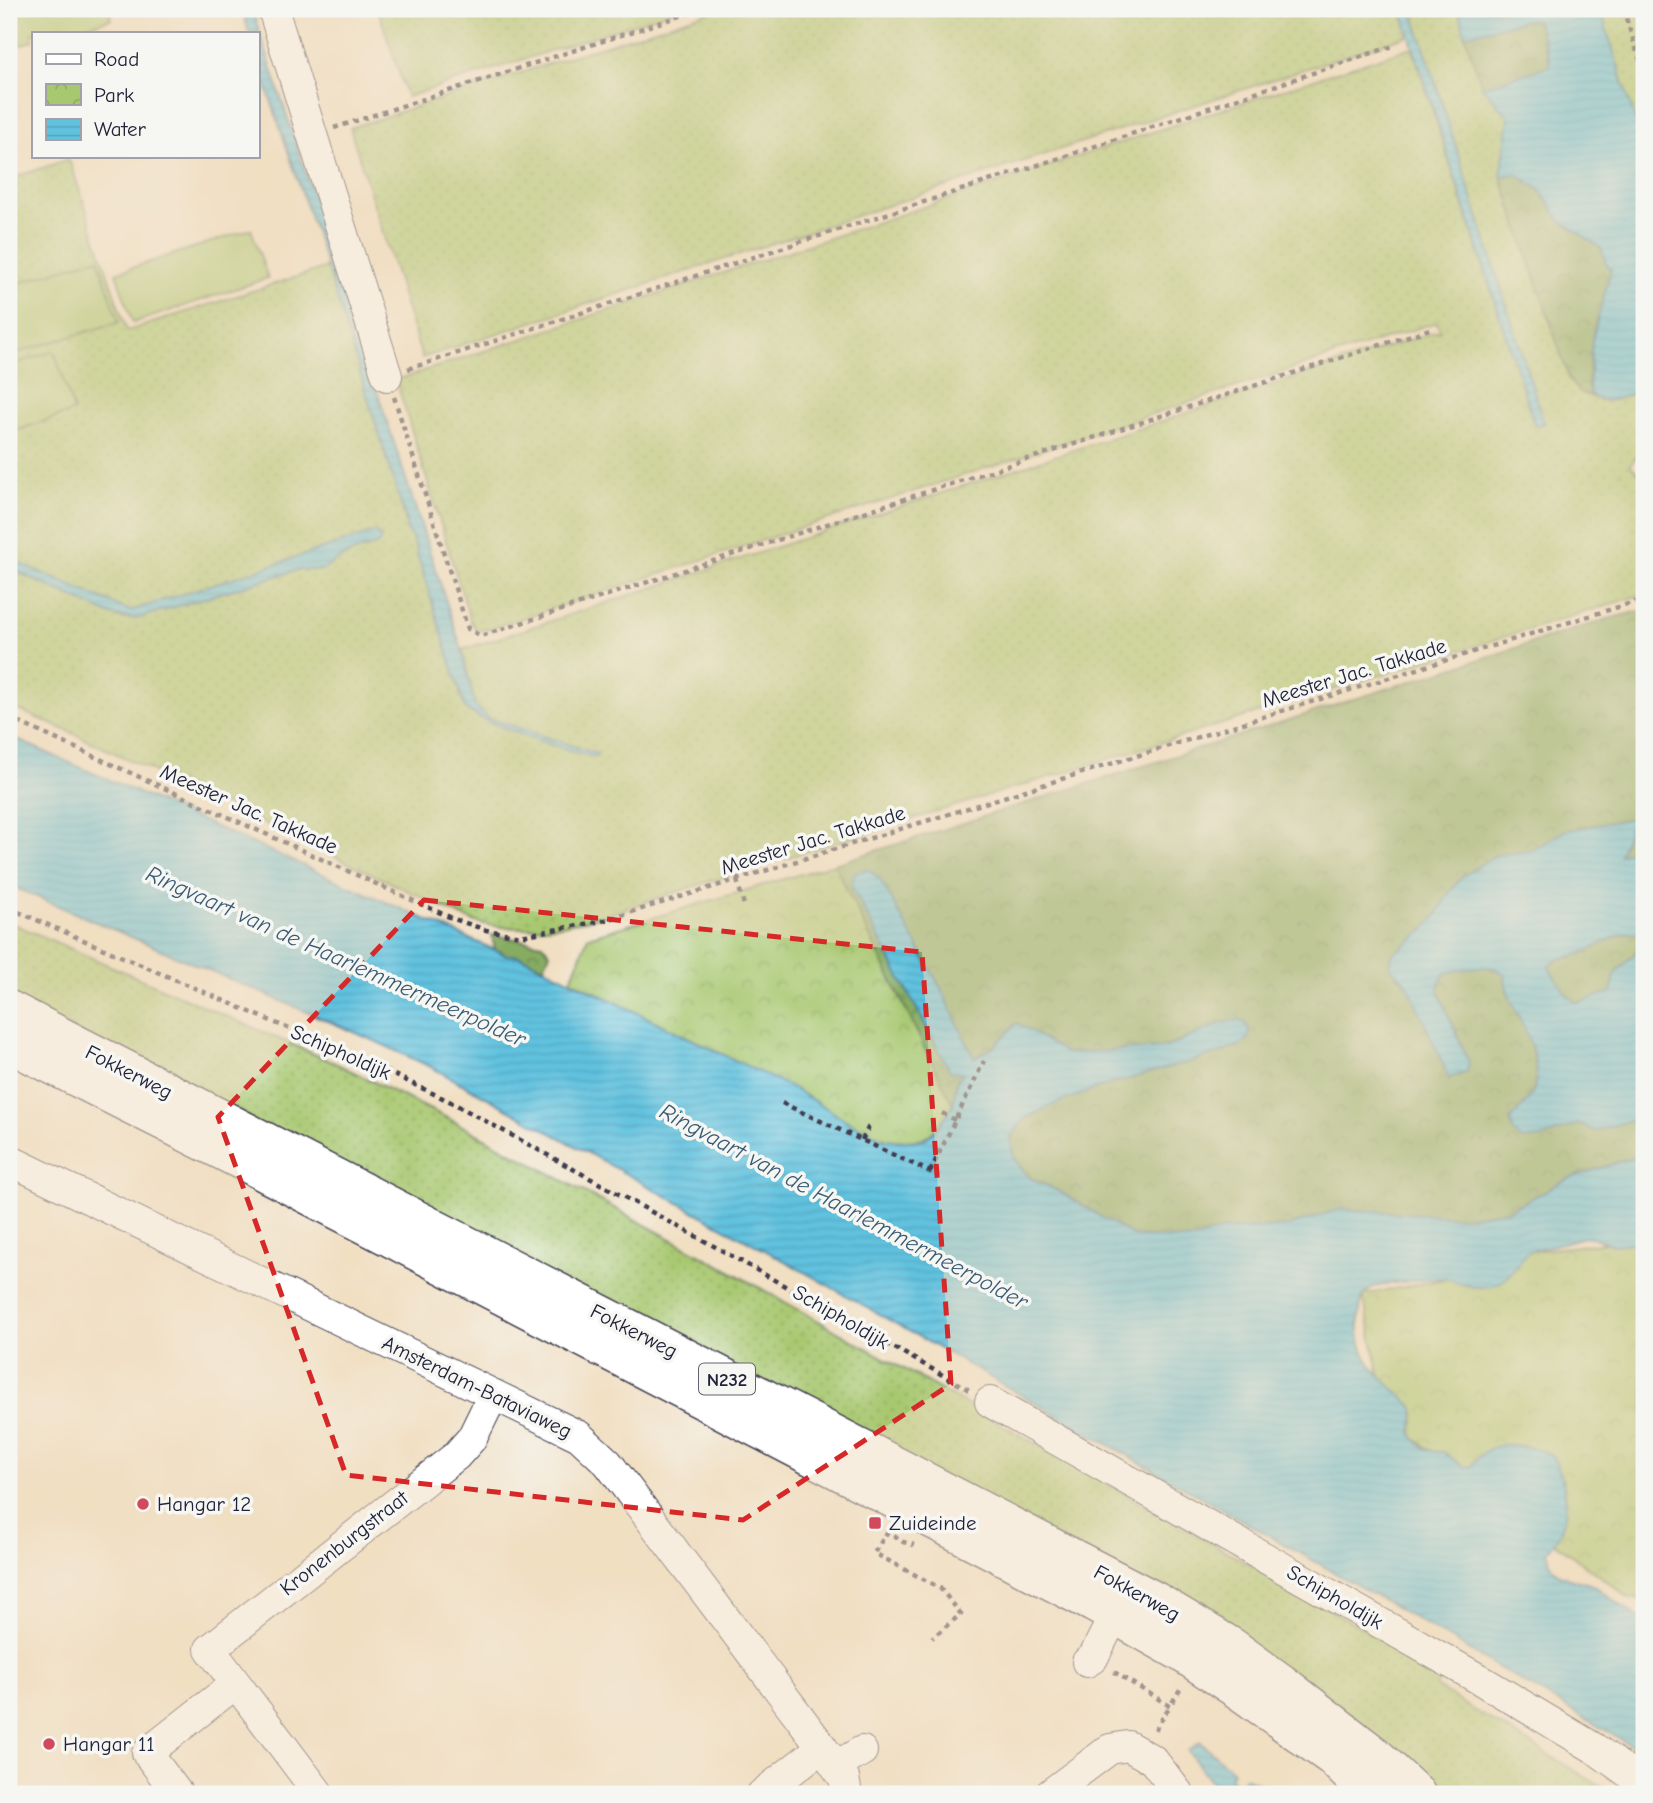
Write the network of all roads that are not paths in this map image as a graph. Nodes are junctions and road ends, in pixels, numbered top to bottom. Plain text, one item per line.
1 (273, 9) edge
2 (387, 376) road end
3 (9, 1010) edge
4 (9, 1042) edge
5 (10, 1164) edge
6 (493, 1395) junction
7 (990, 1402) road end
8 (1115, 1614) junction
9 (1090, 1660) road end
10 (235, 1684) junction
11 (863, 1751) dead end
12 (829, 1757) junction
13 (1644, 1784) edge
14 (178, 1794) edge
15 (319, 1794) edge
16 (762, 1794) edge
17 (848, 1794) edge
18 (1050, 1794) edge
19 (1179, 1794) edge
20 (1370, 1794) edge
21 (1416, 1794) edge

1 - 2 street
3 - 21 main road, Fokkerweg / N232
4 - 8 main road, Fokkerweg / N232
5 - 6 street, Amsterdam-Bataviaweg
6 - 10 street, Kronenburgstraat
6 - 12 street, Amsterdam-Bataviaweg
7 - 13 street, Schipholdijk
8 - 9 street
8 - 20 main road, Fokkerweg / N232
10 - 14 street
10 - 15 street
11 - 12 street
12 - 16 street
12 - 17 street, Amsterdam-Bataviaweg
18 - 19 street

